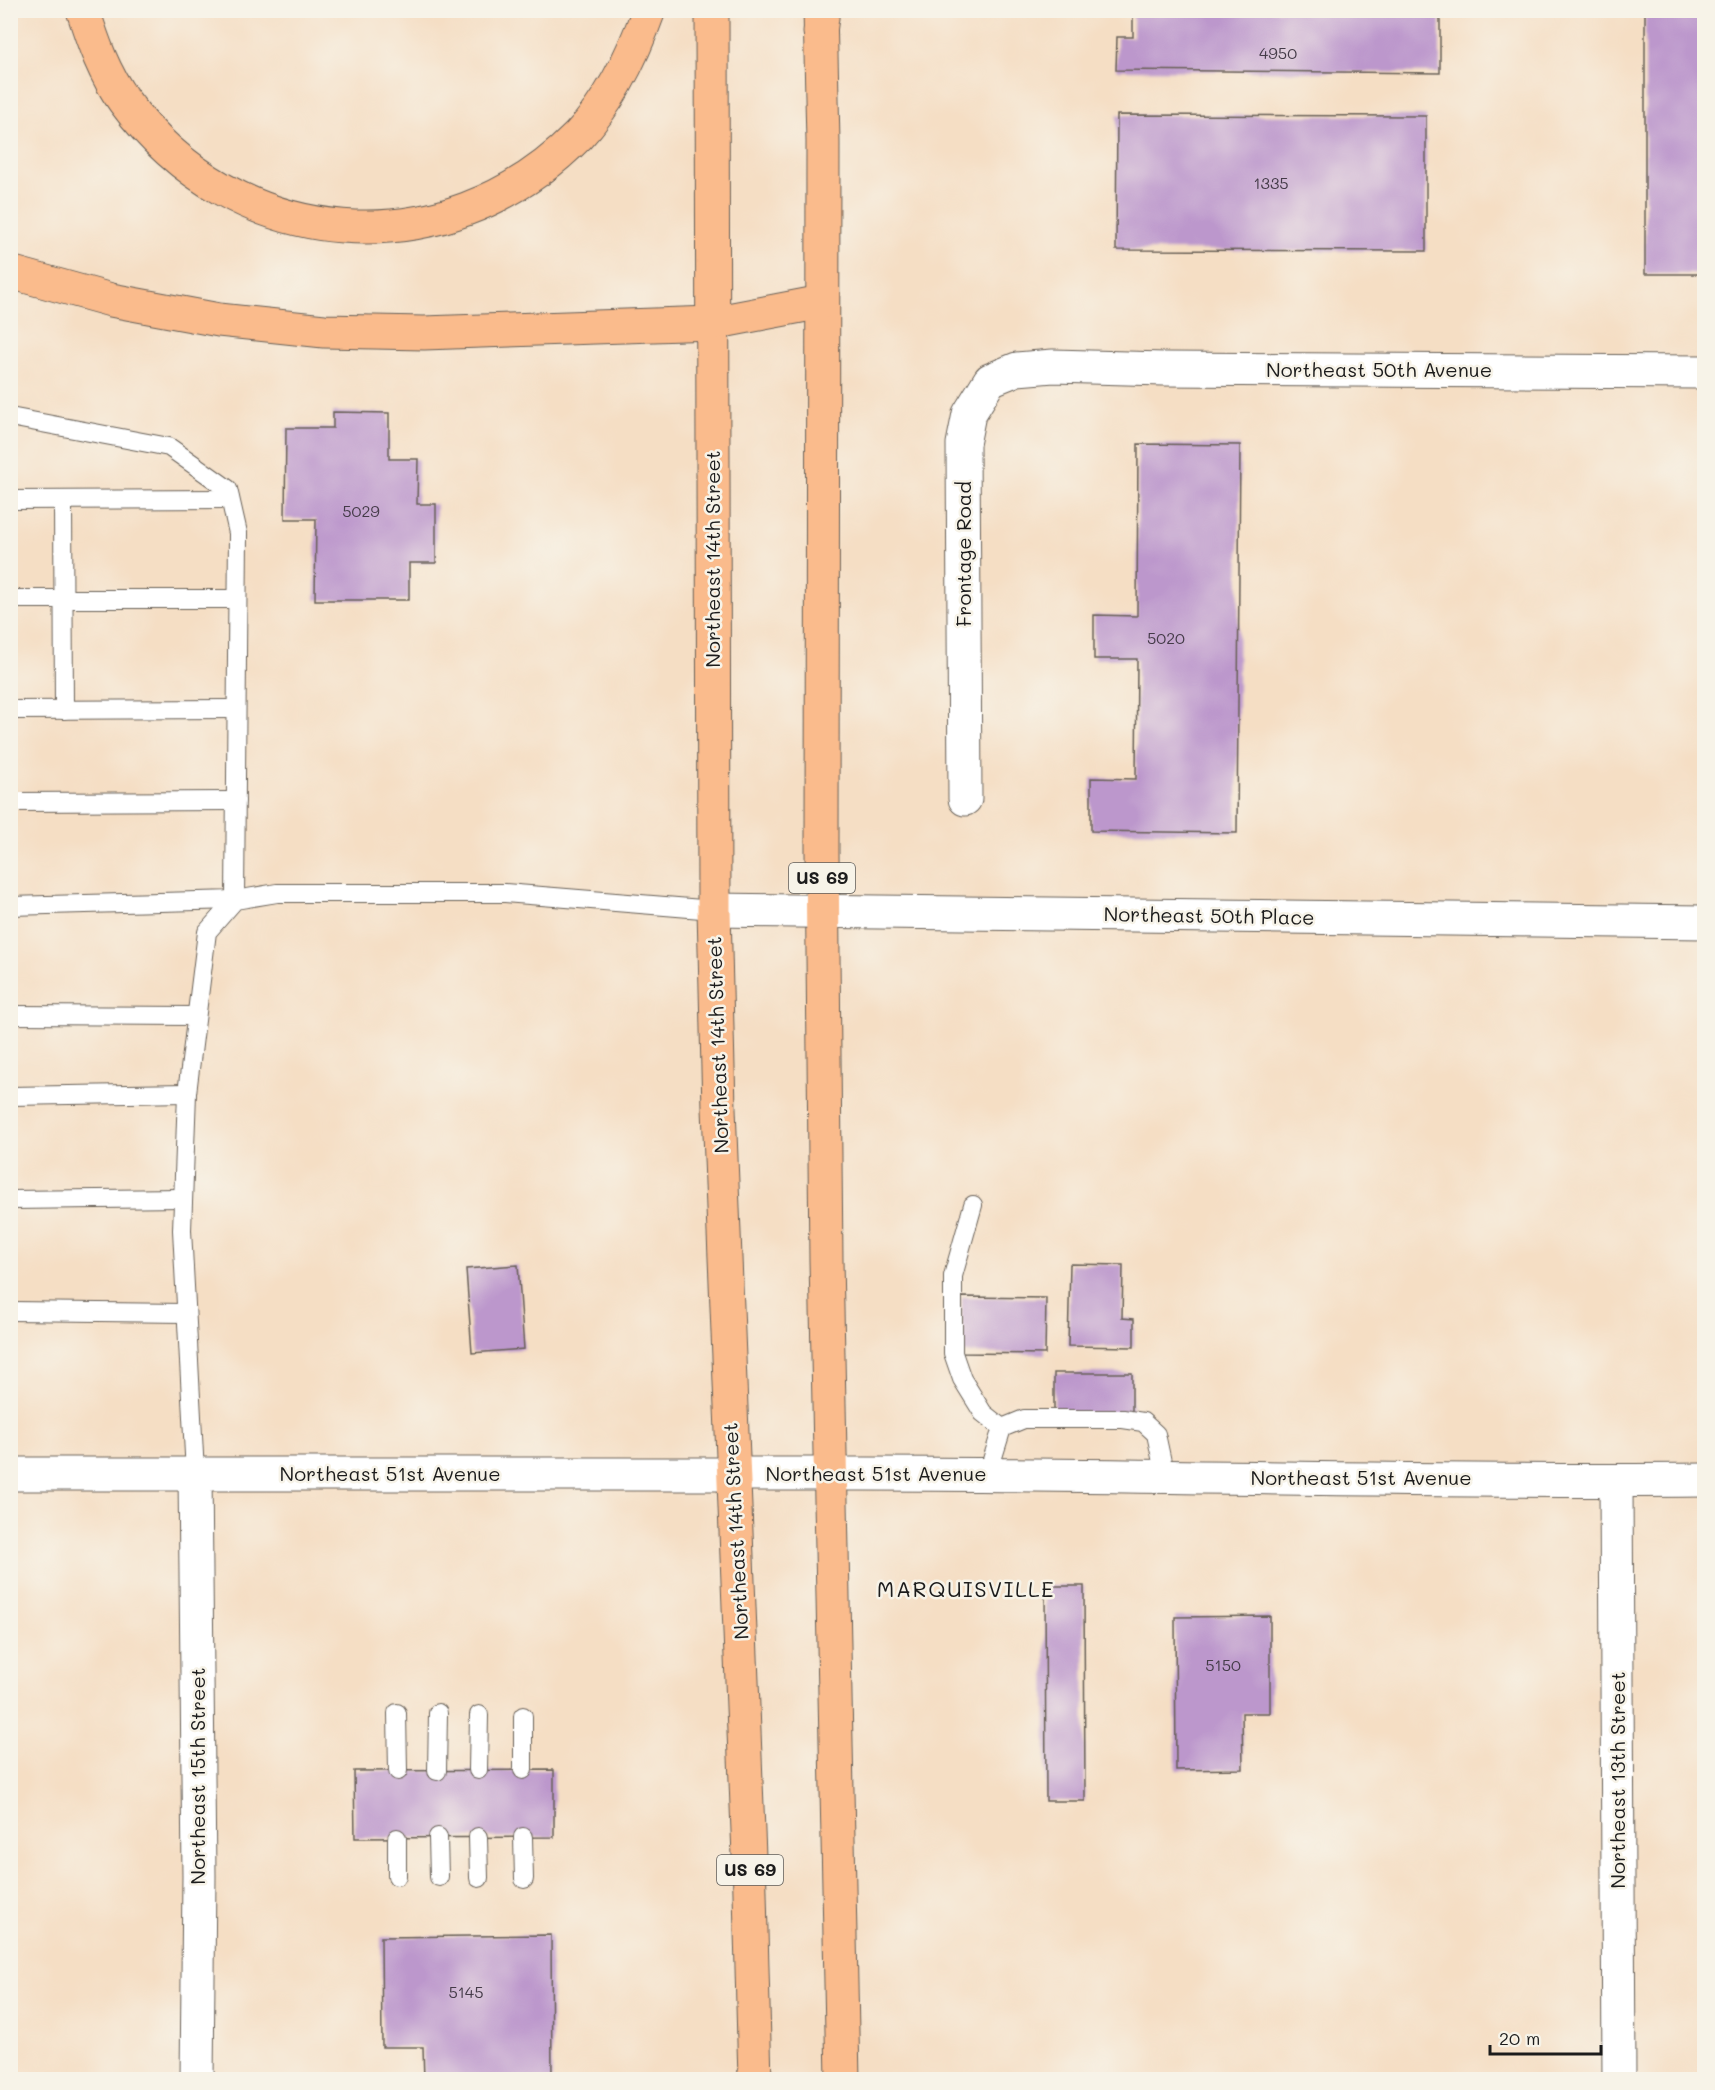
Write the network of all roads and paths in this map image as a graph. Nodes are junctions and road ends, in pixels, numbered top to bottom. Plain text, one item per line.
1 (83, 10) edge
2 (649, 10) edge
3 (712, 10) edge
4 (821, 18) edge
5 (10, 272) edge
6 (822, 302) junction
7 (712, 323) junction
8 (1053, 366) joint
9 (1704, 372) edge
10 (10, 417) edge
11 (230, 499) junction
12 (10, 500) edge
13 (63, 500) junction
14 (10, 599) edge
15 (64, 599) junction
16 (237, 599) junction
17 (236, 709) junction
18 (10, 710) edge
19 (64, 710) junction
20 (965, 799) dead end
21 (236, 801) junction
22 (10, 802) edge
23 (235, 900) junction
24 (10, 906) edge
25 (714, 910) junction
26 (823, 911) junction
27 (1704, 922) edge
28 (10, 1015) edge
29 (196, 1016) junction
30 (187, 1093) junction
31 (10, 1096) edge
32 (183, 1198) junction
33 (10, 1200) edge
34 (973, 1205) dead end
35 (10, 1311) edge
36 (186, 1312) junction
37 (1002, 1428) junction
38 (195, 1473) junction
39 (988, 1473) junction
40 (10, 1474) edge
41 (831, 1474) junction
42 (734, 1475) junction
43 (1165, 1476) junction
44 (1704, 1480) edge
45 (1616, 1481) junction
46 (397, 1713) dead end
47 (438, 1713) dead end
48 (479, 1714) dead end
49 (523, 1716) dead end
50 (478, 1770) dead end
51 (523, 1770) dead end
52 (398, 1771) dead end
53 (437, 1771) dead end
54 (438, 1837) dead end
55 (478, 1837) dead end
56 (523, 1837) dead end
57 (397, 1838) dead end
58 (397, 1876) dead end
59 (439, 1877) dead end
60 (478, 1878) dead end
61 (524, 1879) dead end
62 (197, 2079) edge
63 (755, 2079) edge
64 (843, 2079) edge
65 (1619, 2079) edge

1 - 2 main road
3 - 7 main road, Northeast 14th Street / US 69
4 - 6 main road, US 69
5 - 7 main road
6 - 7 main road
6 - 26 main road, US 69
7 - 25 main road, Northeast 14th Street / US 69
8 - 9 street, Northeast 50th Avenue
8 - 20 street, Frontage Road
10 - 11 lane
11 - 13 lane
11 - 16 lane
12 - 13 lane
13 - 15 lane
14 - 15 lane
15 - 16 lane
15 - 19 lane
16 - 17 lane
17 - 19 lane
17 - 21 lane
18 - 19 lane
21 - 22 lane
21 - 23 lane
23 - 24 lane
23 - 25 lane
23 - 29 lane
25 - 26 street, Northeast 50th Place
25 - 42 main road, Northeast 14th Street / US 69
26 - 27 street, Northeast 50th Place
26 - 41 main road, US 69
28 - 29 lane
29 - 30 lane
30 - 31 lane
30 - 32 lane
32 - 33 lane
32 - 36 lane
34 - 37 lane
35 - 36 lane
36 - 38 lane
37 - 39 lane
37 - 43 lane
38 - 40 street, Northeast 51st Avenue
38 - 42 street, Northeast 51st Avenue
38 - 62 street, Northeast 15th Street
39 - 41 street, Northeast 51st Avenue
39 - 43 street, Northeast 51st Avenue
41 - 42 street, Northeast 51st Avenue
41 - 64 main road, US 69
42 - 63 main road, Northeast 14th Street / US 69
43 - 45 street, Northeast 51st Avenue
44 - 45 street, Northeast 51st Avenue
45 - 65 street, Northeast 13th Street
46 - 52 lane
47 - 53 lane
48 - 50 lane
49 - 51 lane
54 - 59 lane
55 - 60 lane
56 - 61 lane
57 - 58 lane

